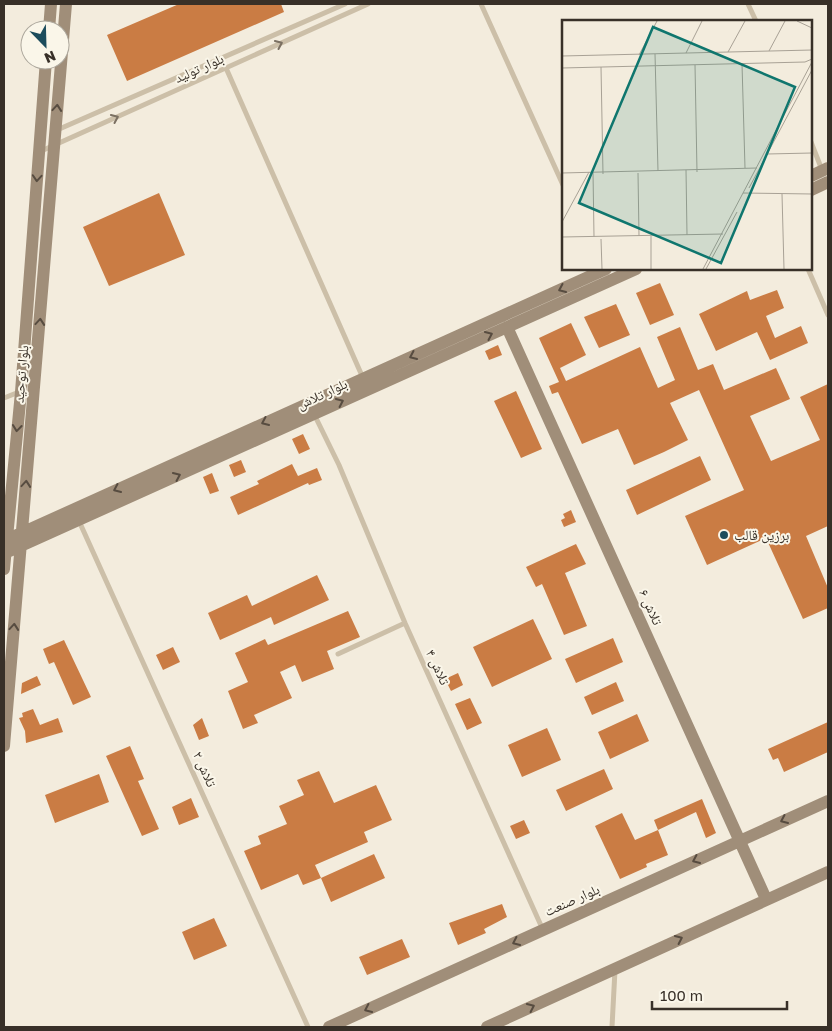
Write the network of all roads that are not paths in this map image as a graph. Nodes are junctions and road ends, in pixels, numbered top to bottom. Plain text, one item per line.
1 (51, 4) edge
2 (66, 4) edge
3 (345, 4) edge
4 (368, 4) edge
5 (481, 4) edge
6 (748, 4) edge
7 (324, 13) junction
8 (50, 20) edge
9 (756, 20) edge
10 (328, 22) junction
11 (256, 43) junction
12 (260, 52) junction
13 (226, 68) junction
14 (45, 70) edge
15 (174, 80) junction
16 (178, 89) junction
17 (41, 130) junction
18 (55, 131) junction
19 (812, 144) edge
20 (54, 145) junction
21 (39, 152) junction
22 (812, 176) edge
23 (827, 176) edge
24 (562, 183) edge
25 (812, 189) edge
26 (601, 270) edge
27 (634, 270) edge
28 (808, 270) edge
29 (828, 315) edge
30 (507, 327) junction
31 (365, 384) junction
32 (21, 392) junction
33 (34, 393) junction
34 (4, 398) edge
35 (312, 408) junction
36 (79, 520) junction
37 (43, 530) junction
38 (22, 533) junction
39 (6, 540) junction
40 (21, 547) junction
41 (5, 553) junction
42 (4, 569) edge
43 (404, 623) junction
44 (338, 654) dead end
45 (4, 746) edge
46 (828, 800) edge
47 (740, 840) junction
48 (828, 872) edge
49 (766, 900) junction
50 (543, 930) junction
51 (616, 968) junction
52 (308, 1027) edge
53 (329, 1027) edge
54 (487, 1027) edge
55 (612, 1027) edge

1 - 8 street
18 -> 2 street, بلوار توحید
3 - 7 lane, بلوار تولید
4 - 10 lane, بلوار تولید
5 - 24 lane
6 - 9 lane
7 - 10 lane
7 - 11 lane, بلوار تولید
12 -> 10 lane, بلوار تولید
11 - 12 lane
11 - 15 lane, بلوار تولید
12 - 13 lane, بلوار تولید
13 - 16 lane, بلوار تولید
13 - 31 lane
14 - 17 street, بلوار توحید
15 - 16 lane
15 - 18 lane, بلوار تولید
20 -> 16 lane, بلوار تولید
17 - 18 lane, بلوار تولید
17 - 21 street, بلوار توحید
18 - 20 street, بلوار توحید
19 - 23 lane
20 - 21 lane, بلوار تولید
33 -> 20 street, بلوار توحید
21 -> 32 street, بلوار توحید
22 - 23 street
23 - 25 street
26 -> 31 street, بلوار تلاش
27 - 30 street, بلوار تلاش
28 - 29 lane
31 -> 30 street, بلوار تلاش
30 - 47 street, تلاش ۶
31 - 35 street, بلوار تلاش
32 - 33 lane
32 - 34 lane
32 -> 39 street, بلوار توحید
38 -> 33 street, بلوار توحید
36 -> 35 street, بلوار تلاش
35 -> 37 street, بلوار تلاش
35 - 43 lane, تلاش ۴
36 - 37 street, بلوار تلاش
36 - 52 lane, تلاش ۲
37 - 38 street, بلوار تلاش
37 - 40 street, بلوار تلاش
38 - 39 street, بلوار تلاش
38 - 40 street, بلوار توحید
39 - 41 street, بلوار توحید
40 - 41 street, بلوار تلاش
45 -> 40 street, بلوار توحید
41 - 42 street, بلوار توحید
43 - 44 lane
43 - 50 lane, تلاش ۴
46 -> 47 street, بلوار صنعت
47 - 49 street, تلاش ۶
47 -> 50 street, بلوار صنعت
48 - 49 street
51 -> 49 street
50 -> 53 street, بلوار صنعت
54 -> 51 street
51 - 55 lane

